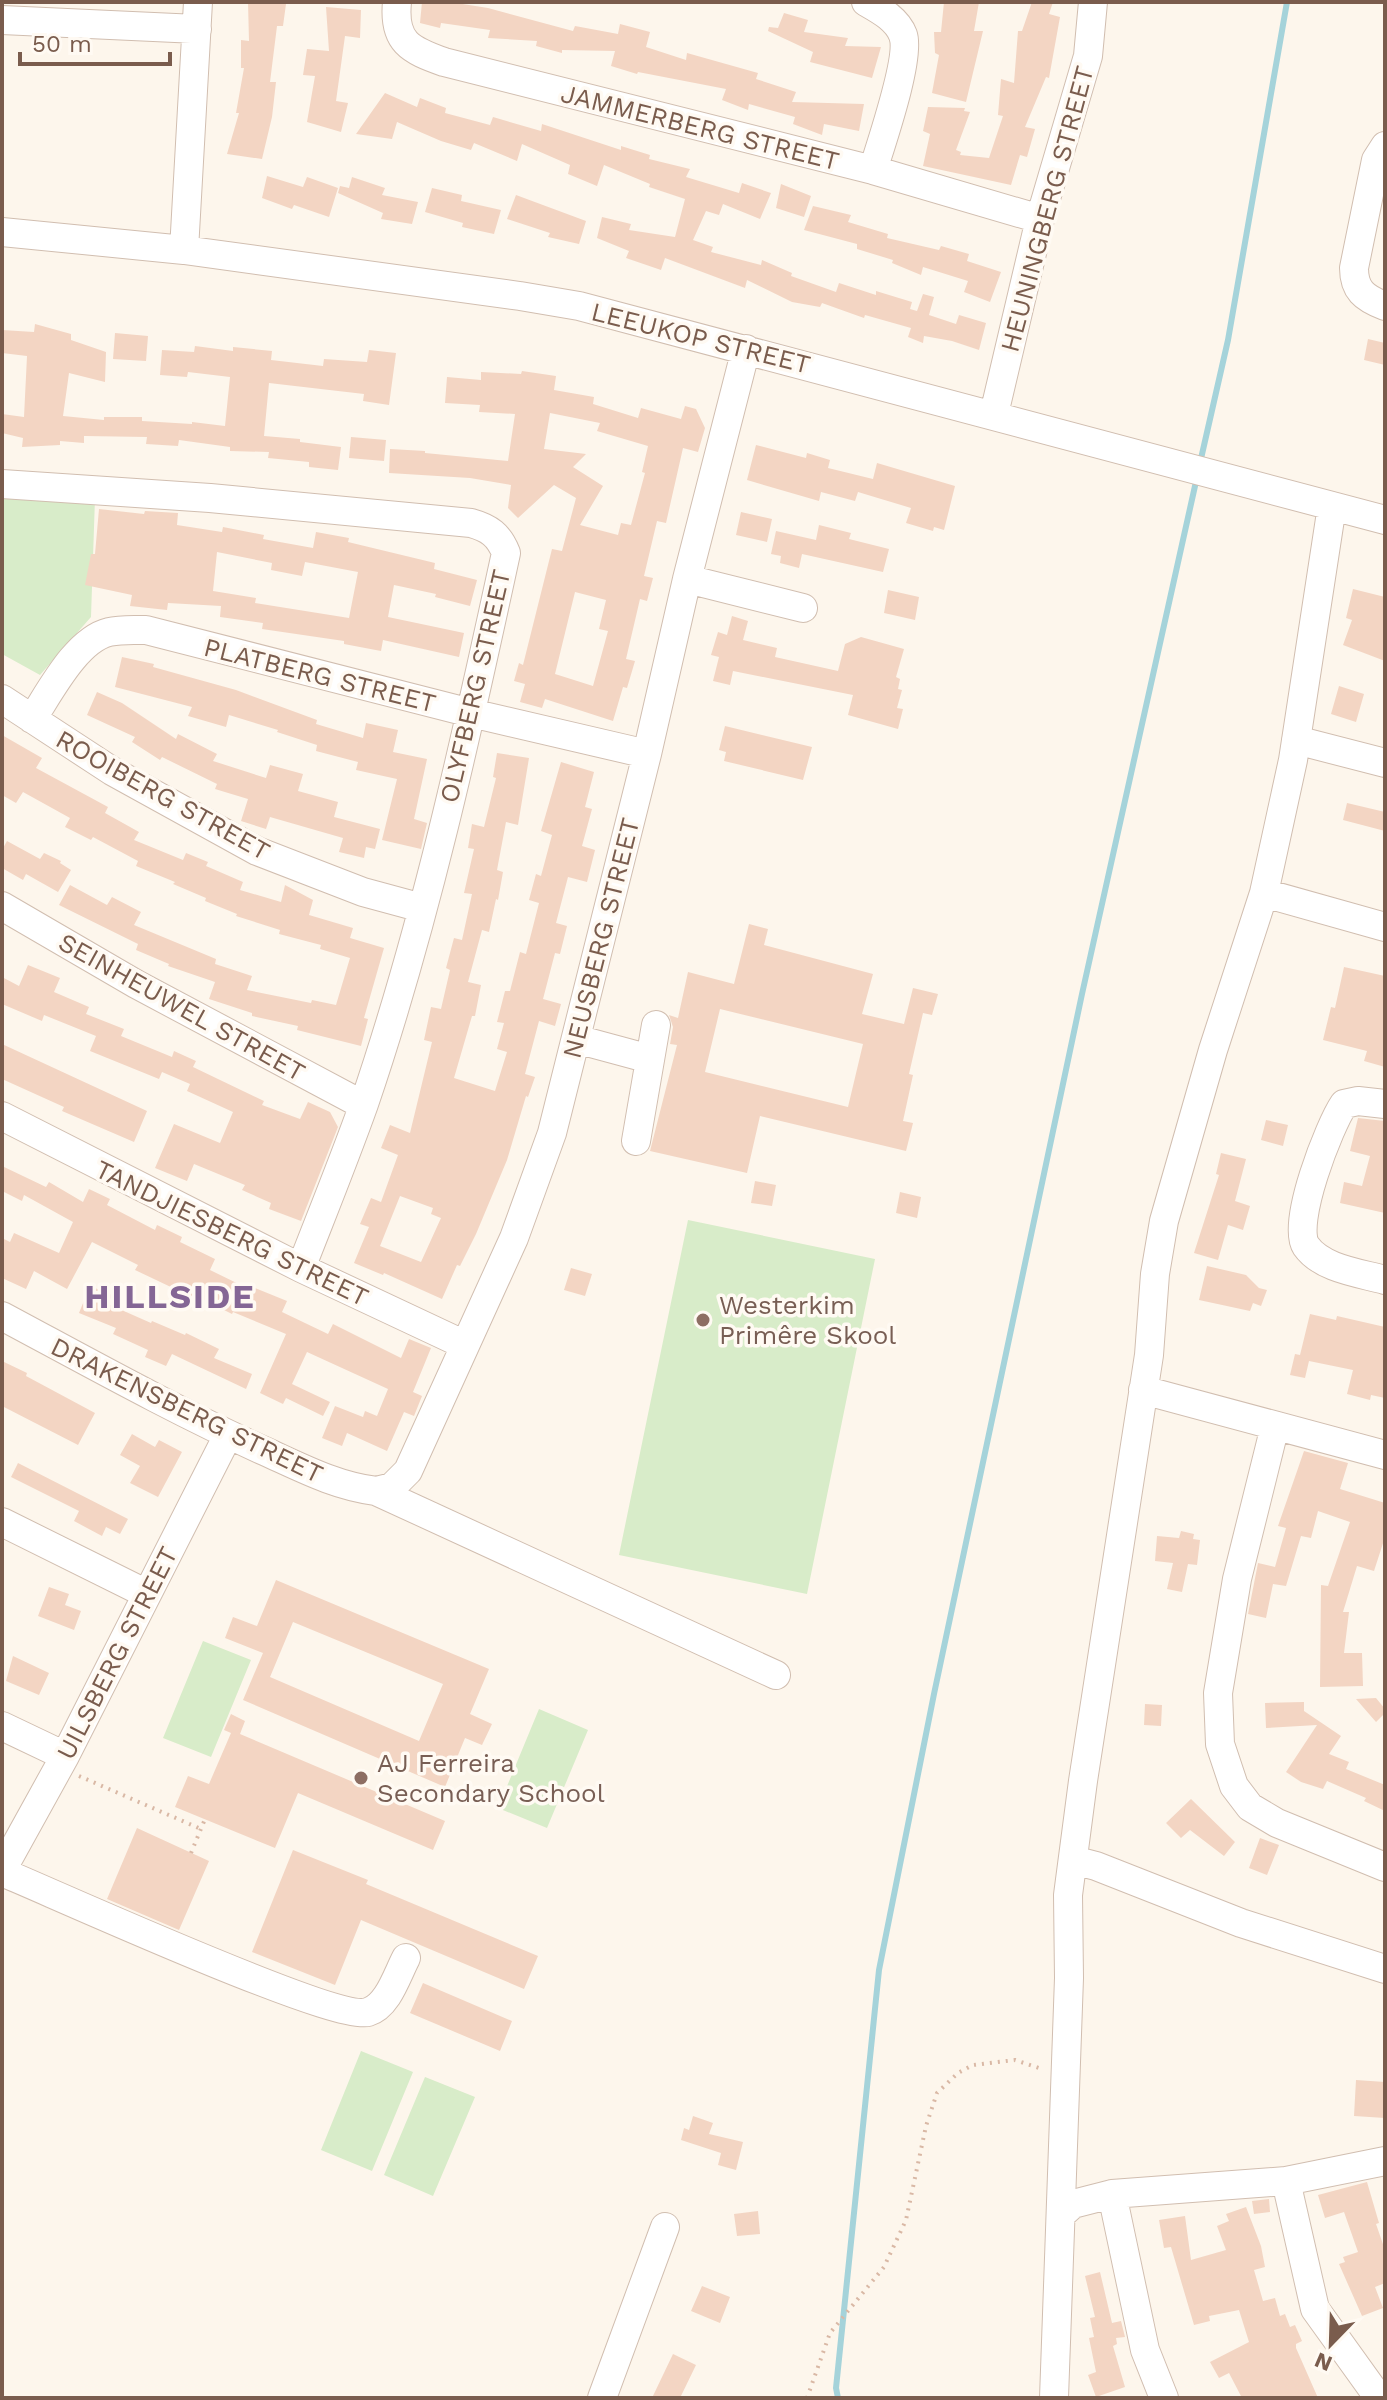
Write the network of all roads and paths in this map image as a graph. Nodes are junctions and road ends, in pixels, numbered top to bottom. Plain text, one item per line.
1 (397, 2) edge
2 (866, 2) edge
3 (1093, 2) edge
4 (197, 16) edge
5 (2, 20) edge
6 (1383, 148) edge
7 (873, 170) junction
8 (1040, 219) junction
9 (2, 232) edge
10 (184, 250) junction
11 (1385, 306) edge
12 (746, 349) junction
13 (994, 414) junction
14 (2, 484) edge
15 (1332, 506) junction
16 (1385, 520) edge
17 (687, 579) junction
18 (803, 608) dead end
19 (2, 699) edge
20 (471, 713) junction
21 (32, 719) junction
22 (1296, 740) junction
23 (647, 754) junction
24 (1385, 763) edge
25 (1264, 893) junction
26 (2, 906) edge
27 (422, 908) junction
28 (1385, 927) edge
29 (656, 1025) dead end
30 (576, 1039) junction
31 (650, 1059) junction
32 (1385, 1104) edge
33 (363, 1105) junction
34 (2, 1116) edge
35 (636, 1141) dead end
36 (301, 1268) junction
37 (1385, 1280) edge
38 (2, 1316) edge
39 (465, 1345) junction
40 (1143, 1390) junction
41 (1275, 1426) junction
42 (228, 1435) junction
43 (1385, 1455) edge
44 (376, 1491) junction
45 (2, 1522) edge
46 (147, 1594) junction
47 (776, 1675) dead end
48 (2, 1726) edge
49 (62, 1762) junction
50 (205, 1819) dead end
51 (201, 1829) junction
52 (191, 1853) dead end
53 (1073, 1860) junction
54 (1385, 1867) edge
55 (2, 1871) edge
56 (406, 1958) dead end
57 (1385, 1969) edge
58 (1064, 2077) junction
59 (1385, 2161) edge
60 (1286, 2181) junction
61 (1112, 2194) junction
62 (1062, 2214) junction
63 (665, 2227) dead end
64 (602, 2398) edge
65 (807, 2398) edge
66 (1054, 2398) edge
67 (1164, 2398) edge
68 (1379, 2398) edge

1 - 7 street, JAMMERBERG STREET
2 - 7 street
3 - 8 street, HEUNINGBERG STREET
4 - 5 street
4 - 10 street
6 - 11 street
7 - 8 street, JAMMERBERG STREET
8 - 13 street, HEUNINGBERG STREET
9 - 10 street, LEEUKOP STREET
10 - 12 street, LEEUKOP STREET
12 - 13 street, LEEUKOP STREET
12 - 17 street, NEUSBERG STREET
13 - 15 street, LEEUKOP STREET
14 - 20 street, OLYFBERG STREET
15 - 16 street, LEEUKOP STREET
15 - 22 street
17 - 18 street
17 - 23 street, NEUSBERG STREET
19 - 21 street, ROOIBERG STREET
20 - 21 street, PLATBERG STREET
20 - 23 street, PLATBERG STREET
20 - 27 street, OLYFBERG STREET
21 - 27 street, ROOIBERG STREET
22 - 24 street
22 - 25 street
23 - 30 street, NEUSBERG STREET
25 - 28 street
25 - 40 street
26 - 33 street, SEINHEUWEL STREET
27 - 33 street, OLYFBERG STREET
29 - 31 street
30 - 31 street
30 - 39 street, NEUSBERG STREET
31 - 35 street
32 - 37 street
33 - 36 street, OLYFBERG STREET
34 - 36 street, TANDJIESBERG STREET
36 - 39 street, TANDJIESBERG STREET
38 - 42 street, DRAKENSBERG STREET
39 - 44 street, NEUSBERG STREET
40 - 41 street
40 - 53 street
41 - 43 street
41 - 54 street
42 - 44 street, DRAKENSBERG STREET
42 - 46 street, UILSBERG STREET
44 - 47 street, DRAKENSBERG STREET
45 - 46 street
46 - 49 street, UILSBERG STREET
48 - 49 street
49 - 51 path
49 - 55 street, UILSBERG STREET
50 - 51 path
51 - 52 path
53 - 57 street
53 - 58 street
55 - 56 street
58 - 62 street
58 - 65 path
59 - 60 street
60 - 61 street
60 - 68 street
61 - 62 street
61 - 67 street
62 - 66 street
63 - 64 street

